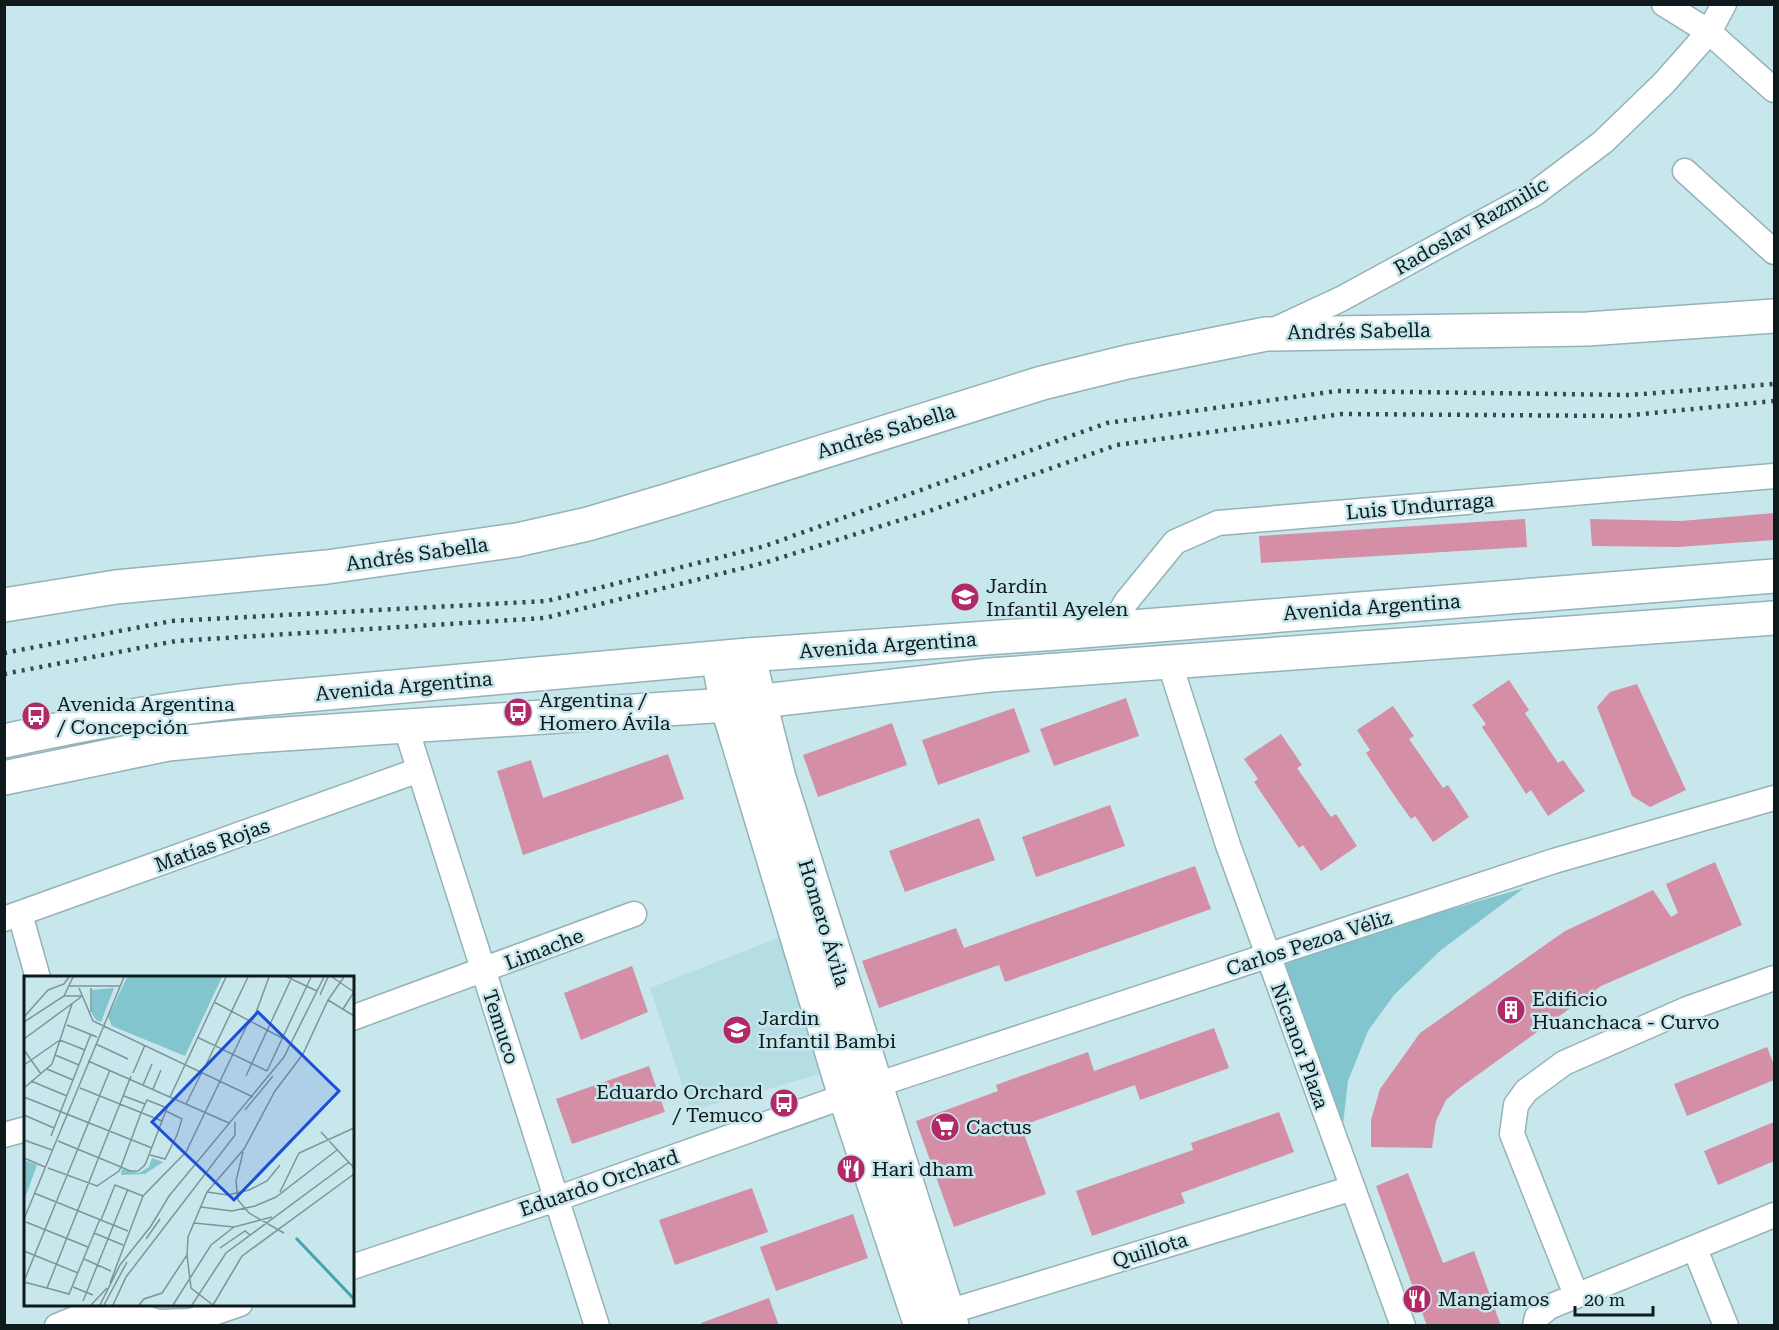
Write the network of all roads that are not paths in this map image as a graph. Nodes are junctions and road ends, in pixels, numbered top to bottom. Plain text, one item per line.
1 (1664, 4) edge
2 (1724, 4) edge
3 (1709, 32) junction
4 (1774, 90) edge
5 (1685, 171) dead end
6 (1774, 252) edge
7 (1774, 316) edge
8 (1266, 334) junction
9 (1774, 476) edge
10 (1774, 576) edge
11 (4, 605) edge
12 (1774, 618) edge
13 (1112, 627) junction
14 (733, 657) junction
15 (1169, 661) junction
16 (743, 703) junction
17 (406, 728) junction
18 (4, 741) edge
19 (419, 770) junction
20 (4, 778) edge
21 (1774, 798) edge
22 (634, 914) dead end
23 (13, 916) edge
24 (1268, 956) junction
25 (484, 972) junction
26 (37, 976) edge
27 (1774, 978) edge
28 (354, 1017) edge
29 (876, 1085) junction
30 (845, 1096) junction
31 (24, 1130) edge
32 (4, 1135) edge
33 (1353, 1188) junction
34 (556, 1198) junction
35 (1774, 1215) edge
36 (1695, 1249) junction
37 (354, 1266) edge
38 (1576, 1295) junction
39 (237, 1306) edge
40 (134, 1315) edge
41 (1536, 1321) edge
42 (930, 1322) edge
43 (57, 1326) edge
44 (597, 1326) edge
45 (1403, 1326) edge
46 (1726, 1326) edge

1 - 3 street
2 - 3 street, Radoslav Razmilic
3 - 4 street
3 - 8 street, Radoslav Razmilic
5 - 6 street
7 - 8 main road, Andrés Sabella
8 - 11 main road, Andrés Sabella
9 - 13 street, Luis Undurraga
10 - 13 main road, Avenida Argentina
12 - 15 main road, Avenida Argentina
13 - 14 main road, Avenida Argentina
14 - 16 main road, Homero Ávila
14 - 18 main road, Avenida Argentina
15 - 16 main road, Avenida Argentina
15 - 24 street, Nicanor Plaza
16 - 17 main road, Avenida Argentina
16 - 29 main road, Homero Ávila
16 - 30 main road, Homero Ávila
17 - 19 street, Temuco
17 - 20 main road, Avenida Argentina
19 - 23 street, Matías Rojas
19 - 25 street, Temuco
21 - 24 street, Carlos Pezoa Véliz
22 - 25 street, Limache
23 - 26 street
24 - 29 street, Carlos Pezoa Véliz
24 - 33 street, Nicanor Plaza
25 - 28 street, Limache
25 - 34 street, Temuco
27 - 38 street
29 - 30 street, Carlos Pezoa Véliz
29 - 42 main road, Homero Ávila
30 - 34 street, Eduardo Orchard
30 - 42 main road, Homero Ávila
31 - 32 street
33 - 42 street, Quillota
33 - 45 street, Nicanor Plaza
34 - 37 street, Eduardo Orchard
34 - 44 street, Temuco
35 - 36 street
36 - 38 street
36 - 46 street
38 - 41 street
39 - 40 street
40 - 43 street

